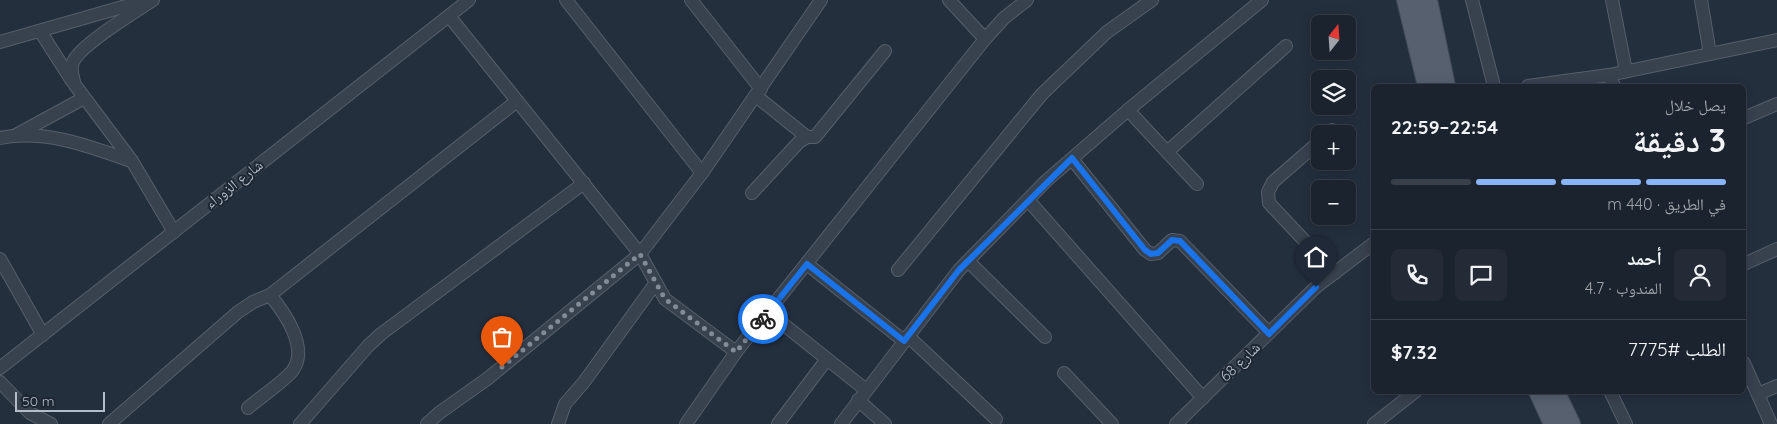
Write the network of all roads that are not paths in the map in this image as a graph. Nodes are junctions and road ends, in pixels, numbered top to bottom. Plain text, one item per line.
1 (147, 0) edge
2 (153, 0) edge
3 (469, 0) edge
4 (566, 0) edge
5 (691, 0) edge
6 (949, 0) edge
7 (1027, 0) edge
8 (1152, 0) edge
9 (1262, 0) edge
10 (1407, 0) edge
11 (1427, 0) edge
12 (1472, 0) edge
13 (1612, 0) edge
14 (1701, 0) edge
15 (818, 1) edge
16 (449, 16) junction
17 (40, 31) junction
18 (985, 39) junction
19 (1777, 40) edge
20 (0, 42) edge
21 (1286, 46) dead end
22 (885, 51) dead end
23 (1710, 54) junction
24 (1626, 71) junction
25 (1612, 80) edge
26 (1428, 84) edge
27 (1445, 84) edge
28 (1493, 84) edge
29 (1556, 84) edge
30 (74, 85) junction
31 (759, 92) junction
32 (84, 98) junction
33 (517, 101) junction
34 (1777, 104) edge
35 (1128, 110) junction
36 (1746, 117) edge
37 (16, 135) junction
38 (806, 137) junction
39 (0, 138) edge
40 (1311, 149) edge
41 (1167, 152) junction
42 (1072, 158) junction
43 (132, 161) junction
44 (702, 172) junction
45 (584, 183) junction
46 (1197, 184) dead end
47 (752, 193) dead end
48 (1028, 200) junction
49 (174, 232) junction
50 (1371, 245) edge
51 (1777, 249) edge
52 (640, 254) junction
53 (0, 259) edge
54 (968, 261) junction
55 (1746, 263) edge
56 (807, 264) junction
57 (898, 270) dead end
58 (1335, 273) junction
59 (656, 284) junction
60 (270, 295) junction
61 (768, 312) junction
62 (43, 334) junction
63 (1269, 334) junction
64 (1045, 337) dead end
65 (906, 338) junction
66 (736, 352) junction
67 (827, 359) junction
68 (0, 368) edge
69 (1746, 368) edge
70 (1064, 373) dead end
71 (0, 382) edge
72 (1777, 386) edge
73 (1412, 394) edge
74 (1540, 394) edge
75 (1555, 394) edge
76 (1611, 394) edge
77 (1758, 394) junction
78 (862, 395) junction
79 (1203, 398) junction
80 (248, 408) dead end
81 (996, 419) dead end
82 (51, 424) edge
83 (109, 424) edge
84 (300, 424) edge
85 (427, 424) edge
86 (558, 424) edge
87 (686, 424) edge
88 (778, 424) edge
89 (841, 424) edge
90 (885, 424) edge
91 (1112, 424) edge
92 (1176, 424) edge
93 (1374, 424) edge
94 (1554, 424) edge
95 (1570, 424) edge
96 (1626, 424) edge
97 (1771, 424) edge

1 - 17 street
2 - 30 street
3 - 16 street, شارع الزوراء
4 - 44 street
5 - 31 street
6 - 18 street
7 - 18 street
8 - 57 street
9 - 35 street
10 - 26 main road
11 - 27 main road
12 - 28 street
13 - 24 street
14 - 23 street
15 - 31 street
16 - 33 street
16 - 49 street, شارع الزوراء
17 - 20 street
17 - 30 street
18 - 56 street
19 - 23 street
21 - 41 street
22 - 38 street
23 - 24 street
24 - 25 street
25 - 29 street
30 - 32 street
31 - 38 street
31 - 44 street
32 - 37 street
32 - 43 street
33 - 45 street
33 - 60 street
34 - 36 street
35 - 41 street
35 - 42 street
37 - 39 street
37 - 43 street
38 - 47 street
40 - 58 street
41 - 46 street
42 - 48 street
42 - 63 street
43 - 49 street
44 - 52 street
45 - 52 street
45 - 84 street
48 - 54 street
48 - 79 street
49 - 62 street, شارع الزوراء
50 - 58 street, شارع 68
51 - 55 street
52 - 59 street
52 - 85 street
53 - 62 street
54 - 64 street
54 - 65 street
56 - 61 street
56 - 65 street
58 - 63 street, شارع 68
59 - 66 street
59 - 86 street
60 - 80 street
60 - 83 street
61 - 66 street
61 - 67 street
62 - 68 street, شارع الزوراء
63 - 79 street, شارع 68
65 - 78 street
65 - 81 street
66 - 87 street
67 - 78 street
67 - 88 street
69 - 77 street
70 - 91 street
71 - 82 street
72 - 77 street
73 - 93 street
74 - 94 main road
75 - 95 main road
76 - 96 street
77 - 97 street
78 - 89 street
78 - 90 street
79 - 92 street, شارع 68

